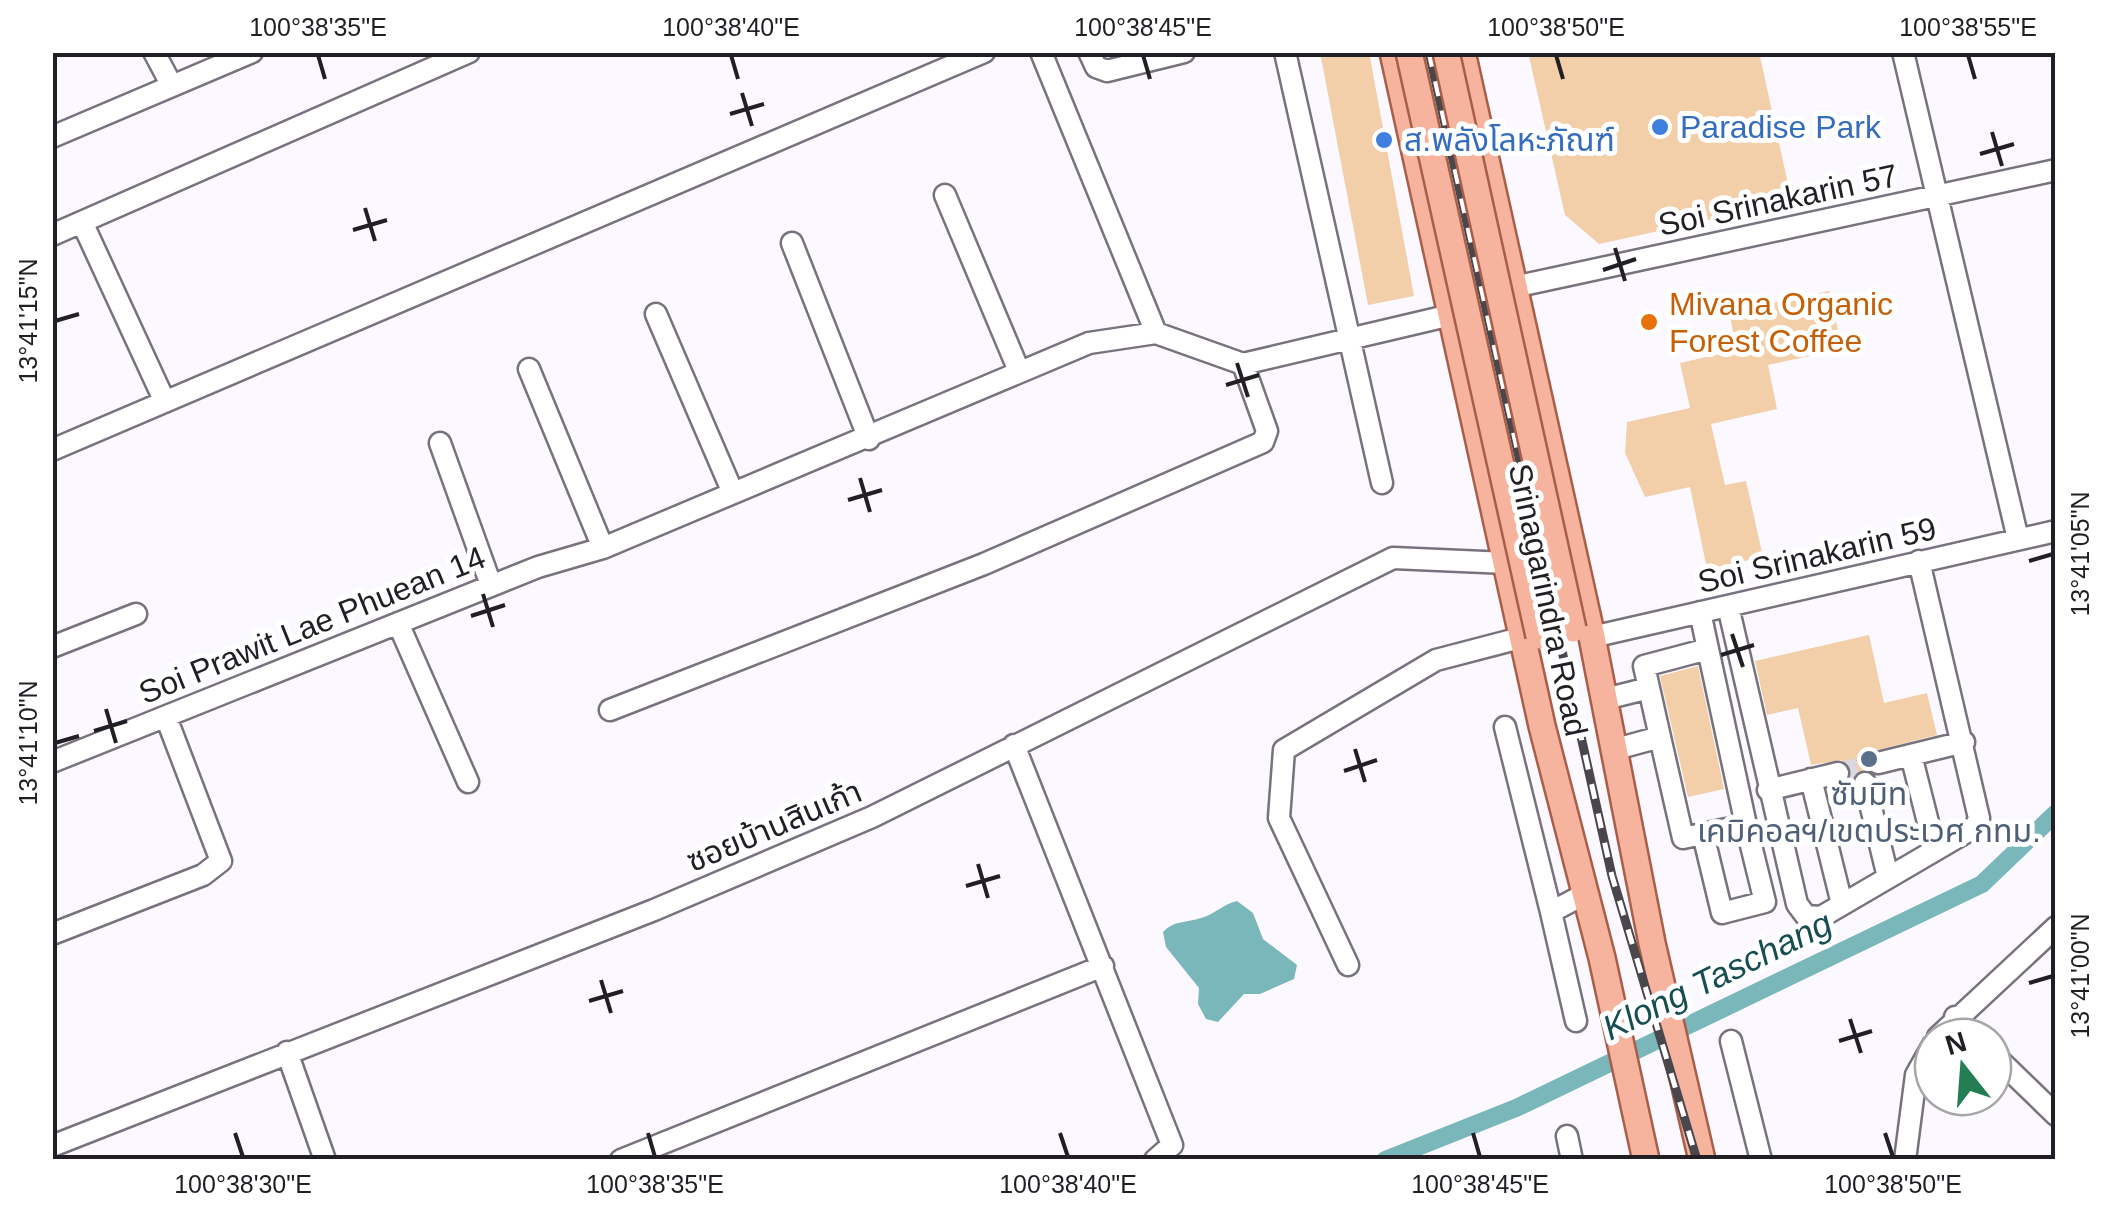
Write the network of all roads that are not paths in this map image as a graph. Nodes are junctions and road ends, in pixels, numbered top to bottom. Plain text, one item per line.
1 (154, 52) edge
2 (252, 52) edge
3 (468, 52) edge
4 (984, 52) edge
5 (1041, 52) edge
6 (1090, 52) edge
7 (1184, 52) edge
8 (1285, 52) edge
9 (1904, 52) edge
10 (1457, 54) edge
11 (1400, 58) edge
12 (172, 86) junction
13 (52, 137) edge
14 (2056, 170) edge
15 (946, 196) dead end
16 (1935, 196) junction
17 (82, 222) junction
18 (52, 235) edge
19 (792, 243) dead end
20 (1514, 288) junction
21 (656, 314) dead end
22 (1451, 315) junction
23 (1156, 333) junction
24 (1348, 338) junction
25 (1248, 363) junction
26 (529, 369) dead end
27 (1019, 371) junction
28 (165, 402) junction
29 (869, 439) junction
30 (440, 443) dead end
31 (52, 450) edge
32 (1382, 483) dead end
33 (732, 493) junction
34 (1568, 530) junction
35 (2056, 531) edge
36 (2018, 539) junction
37 (604, 548) junction
38 (1505, 554) junction
39 (1919, 562) junction
40 (492, 586) junction
41 (1728, 606) junction
42 (1700, 612) junction
43 (136, 614) dead end
44 (398, 623) junction
45 (1582, 633) junction
46 (1531, 637) junction
47 (52, 647) edge
48 (1708, 649) junction
49 (1648, 688) junction
50 (1605, 700) junction
51 (610, 710) dead end
52 (166, 717) junction
53 (1505, 727) dead end
54 (1660, 737) junction
55 (1964, 742) junction
56 (1014, 746) junction
57 (1616, 749) junction
58 (1911, 755) junction
59 (54, 757) edge
60 (1878, 763) tunnel mouth
61 (1838, 773) tunnel mouth
62 (1811, 780) junction
63 (468, 782) dead end
64 (1866, 783) dead end
65 (1768, 790) junction
66 (1746, 825) junction
67 (1703, 834) junction
68 (1935, 850) junction
69 (1888, 878) junction
70 (1585, 894) junction
71 (1842, 904) junction
72 (1551, 912) junction
73 (2056, 927) edge
74 (52, 934) edge
75 (1652, 943) junction
76 (1602, 958) junction
77 (1348, 965) dead end
78 (1103, 966) junction
79 (1955, 1017) edge
80 (1576, 1022) dead end
81 (1731, 1041) dead end
82 (288, 1052) junction
83 (2013, 1073) edge
84 (1913, 1100) edge
85 (2056, 1115) edge
86 (1567, 1136) dead end
87 (52, 1146) edge
88 (325, 1160) edge
89 (621, 1160) edge
90 (1155, 1160) edge
91 (1572, 1160) edge
92 (1646, 1160) edge
93 (1702, 1160) edge
94 (1761, 1160) edge
95 (1906, 1160) edge

1 - 12 street
2 - 12 street
3 - 17 street
4 - 28 street
5 - 23 street
6 - 7 street
8 - 24 street
9 - 16 street
10 - 11 main road
10 - 20 main road, Srinagarindra Road
10 - 45 main road, bridge
11 - 22 main road, Srinagarindra Road
11 - 46 main road, bridge
12 - 13 street
14 - 16 street, Soi Srinakarin 57
15 - 27 street
16 - 20 street, Soi Srinakarin 57
16 - 36 street
17 - 18 street
17 - 28 street
19 - 29 street
20 - 22 street, Soi Srinakarin 57
20 - 34 main road, Srinagarindra Road
21 - 33 street
22 - 24 street, Soi Srinakarin 57
22 - 38 main road, Srinagarindra Road
23 - 25 street
23 - 27 street, Soi Prawit Lae Phuean 14
24 - 25 street, Soi Srinakarin 57
24 - 32 street
25 - 51 street
26 - 37 street
27 - 29 street, Soi Prawit Lae Phuean 14
28 - 31 street
29 - 33 street, Soi Prawit Lae Phuean 14
30 - 40 street
33 - 37 street, Soi Prawit Lae Phuean 14
34 - 38 main road
34 - 45 main road, Srinagarindra Road
35 - 36 street, Soi Srinakarin 59
36 - 39 street, Soi Srinakarin 59
37 - 40 street, Soi Prawit Lae Phuean 14
38 - 46 main road, Srinagarindra Road
38 - 56 street, ซอยบ้านสินเก้า
39 - 41 street, Soi Srinakarin 59
39 - 55 street
40 - 44 street, Soi Prawit Lae Phuean 14
41 - 42 street, Soi Srinakarin 59
41 - 65 street
42 - 45 street, Soi Srinakarin 59
42 - 48 street
43 - 47 street
44 - 52 street, Soi Prawit Lae Phuean 14
44 - 63 street
45 - 50 main road, Srinagarindra Road
45 - 75 main road
46 - 70 main road, Srinagarindra Road
46 - 76 main road
46 - 77 street
48 - 49 street
48 - 66 street
49 - 50 street
49 - 54 street
50 - 57 main road, Srinagarindra Road
52 - 59 street, Soi Prawit Lae Phuean 14
52 - 74 street
53 - 72 street
54 - 57 street
54 - 67 street
55 - 58 street
55 - 68 street
56 - 78 street
56 - 82 street, ซอยบ้านสินเก้า
57 - 75 main road, Srinagarindra Road
58 - 60 street
58 - 68 street
61 - 62 street
62 - 65 street
62 - 71 street
64 - 69 street
65 - 71 street
66 - 67 street
66 - 67 street
68 - 69 street
69 - 71 street
70 - 72 street
70 - 76 main road, Srinagarindra Road
72 - 80 street
73 - 79 street
75 - 93 main road, Srinagarindra Road
76 - 92 main road, Srinagarindra Road
78 - 89 street
78 - 90 street
81 - 94 street
82 - 87 street, ซอยบ้านสินเก้า
82 - 88 street
83 - 85 street
84 - 95 street
86 - 91 street

